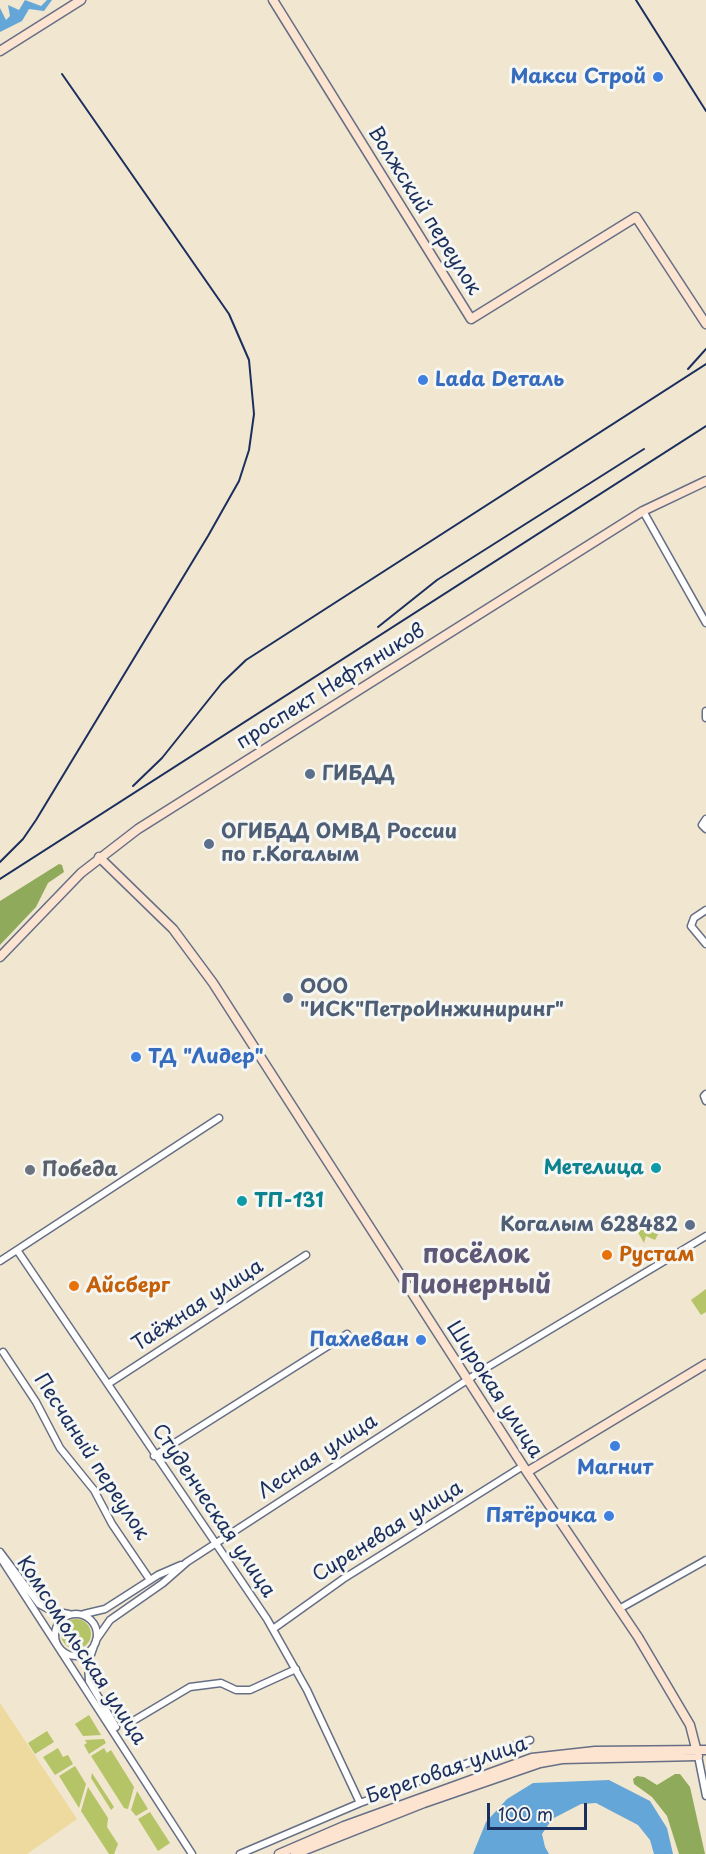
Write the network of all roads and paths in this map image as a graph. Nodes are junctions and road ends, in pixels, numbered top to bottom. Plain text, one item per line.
1 (81, 0) edge
2 (273, 0) edge
3 (0, 51) edge
4 (706, 324) edge
5 (706, 481) edge
6 (643, 511) junction
7 (706, 623) edge
8 (706, 711) edge
9 (706, 718) edge
10 (706, 819) edge
11 (706, 829) edge
12 (99, 857) junction
13 (706, 910) edge
14 (706, 944) edge
15 (0, 957) edge
16 (219, 1118) dead end
17 (706, 1236) edge
18 (17, 1250) junction
19 (306, 1255) dead end
20 (0, 1261) edge
21 (347, 1334) dead end
22 (3, 1352) dead end
23 (706, 1364) edge
24 (468, 1379) junction
25 (108, 1384) junction
26 (154, 1456) junction
27 (525, 1469) junction
28 (216, 1543) junction
29 (0, 1551) edge
30 (0, 1557) edge
31 (706, 1560) edge
32 (187, 1562) junction
33 (150, 1580) junction
34 (619, 1609) junction
35 (77, 1614) junction
36 (273, 1629) junction
37 (96, 1642) junction
38 (59, 1646) junction
39 (296, 1669) junction
40 (132, 1721) dead end
41 (530, 1740) dead end
42 (702, 1753) edge
43 (134, 1763) junction
44 (706, 1796) edge
45 (360, 1803) junction
46 (192, 1854) edge
47 (240, 1854) edge
48 (279, 1854) edge
49 (295, 1854) edge

1 - 3 street
2 - 4 street, Волжский переулок
5 - 6 street, проспект Нефтяников
6 - 7 street
6 - 12 street, проспект Нефтяников
8 - 9 street
10 - 11 street
12 - 15 street, проспект Нефтяников
12 - 24 street, Широкая улица
13 - 14 street
16 - 18 street
17 - 24 street, Лесная улица
18 - 20 street
18 - 25 street, Студенческая улица
19 - 25 street, Таёжная улица
21 - 26 street
22 - 33 street, Песчаный переулок
23 - 27 street
24 - 27 street, Широкая улица
24 - 28 street, Лесная улица
25 - 26 street, Студенческая улица
26 - 28 street, Студенческая улица
27 - 34 street, Широкая улица
27 - 36 street, Сиреневая улица
28 - 32 street, Лесная улица
28 - 36 street, Студенческая улица
29 - 35 street, Комсомольская улица
30 - 38 street, Комсомольская улица
31 - 34 street
32 - 33 street, Лесная улица
32 - 37 street, Лесная улица
33 - 35 street, Лесная улица
34 - 42 street, Широкая улица
35 - 37 street
35 - 38 street
36 - 39 street, Студенческая улица
37 - 38 street
37 - 43 street, Комсомольская улица
38 - 43 street, Комсомольская улица
39 - 40 street
39 - 45 street, Студенческая улица
41 - 45 street
42 - 44 street, Широкая улица
42 - 48 street, Береговая улица
42 - 49 street, Береговая улица
43 - 46 street, Комсомольская улица
45 - 47 street

